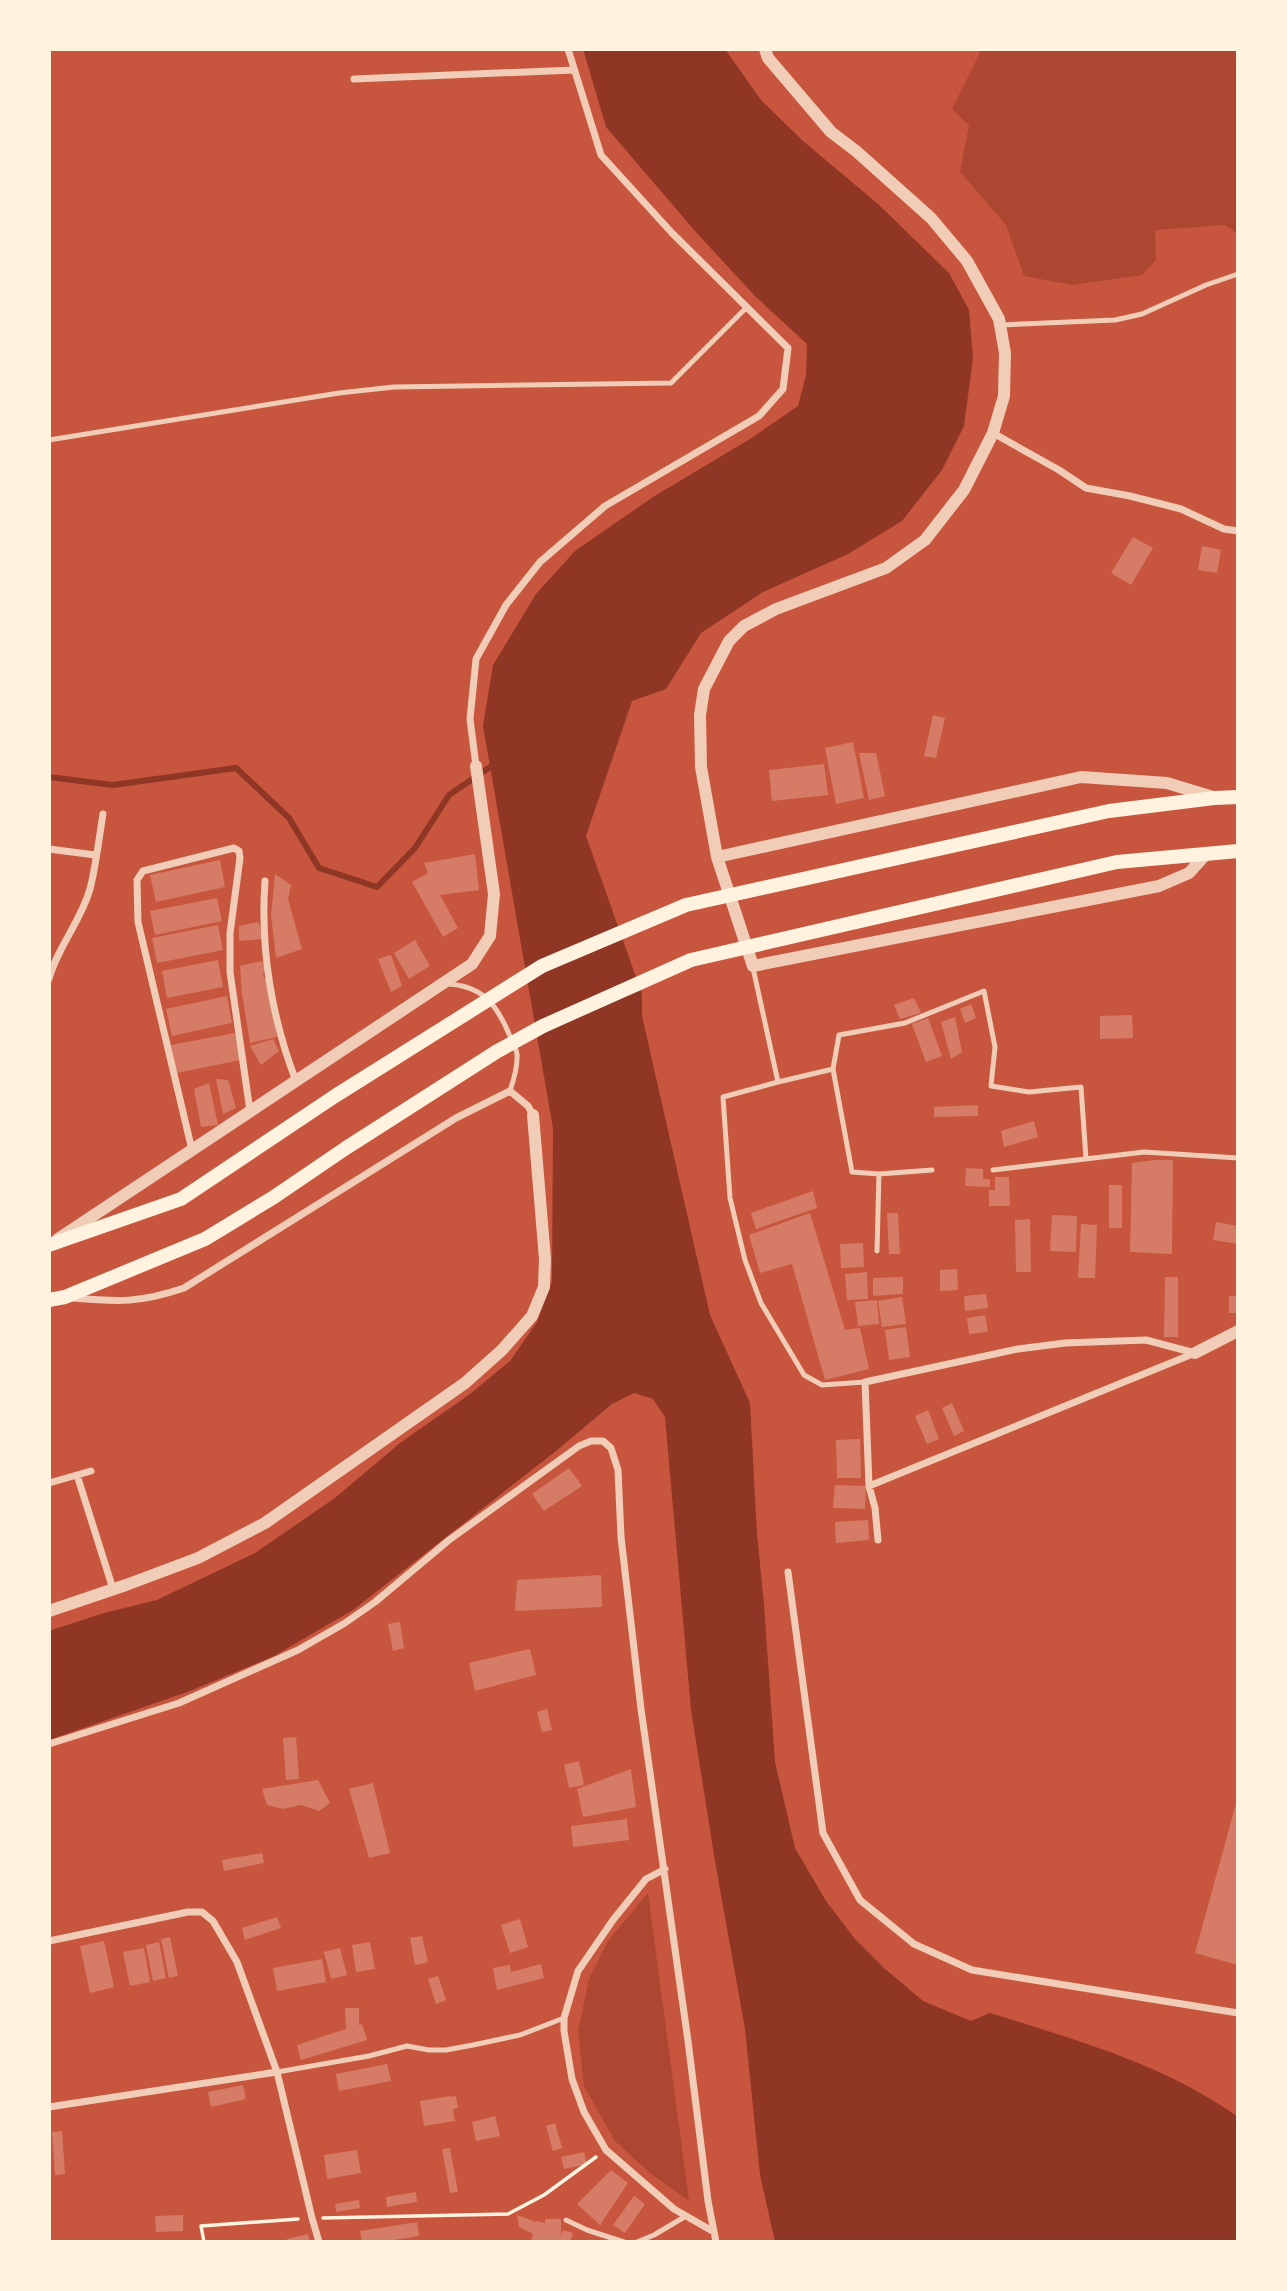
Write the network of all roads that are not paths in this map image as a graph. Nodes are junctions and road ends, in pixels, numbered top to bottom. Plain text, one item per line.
1 (568, 49) edge
2 (765, 49) edge
3 (574, 70) junction
4 (354, 79) dead end
5 (1238, 274) edge
6 (747, 307) junction
7 (1000, 325) junction
8 (993, 433) junction
9 (49, 440) edge
10 (1238, 531) edge
11 (476, 766) joint
12 (1238, 797) edge
13 (1214, 798) junction
14 (103, 814) dead end
15 (49, 849) edge
16 (1238, 851) edge
17 (1207, 853) junction
18 (95, 855) junction
19 (717, 858) junction
20 (265, 881) dead end
21 (753, 966) junction
22 (49, 979) edge
23 (443, 984) junction
24 (833, 1069) junction
25 (296, 1081) junction
26 (778, 1082) junction
27 (510, 1091) junction
28 (250, 1112) junction
29 (533, 1115) joint
30 (192, 1150) junction
31 (1238, 1158) edge
32 (1086, 1159) junction
33 (932, 1170) dead end
34 (993, 1170) dead end
35 (879, 1174) junction
36 (49, 1245) edge
37 (877, 1251) dead end
38 (65, 1297) junction
39 (49, 1300) edge
40 (1238, 1331) edge
41 (1195, 1353) junction
42 (865, 1382) junction
43 (90, 1471) dead end
44 (77, 1475) junction
45 (49, 1483) edge
46 (869, 1486) junction
47 (878, 1540) dead end
48 (788, 1572) dead end
49 (113, 1589) junction
50 (49, 1611) edge
51 (49, 1744) edge
52 (665, 1869) junction
53 (49, 1941) edge
54 (1238, 2013) edge
55 (564, 2018) junction
56 (277, 2072) junction
57 (49, 2107) edge
58 (686, 2216) junction
59 (566, 2220) dead end
60 (714, 2232) junction
61 (320, 2242) edge
62 (624, 2242) edge
63 (637, 2242) edge
64 (716, 2242) edge

1 - 3 street
2 - 7 street
3 - 4 street
3 - 6 street
5 - 7 lane
6 - 9 lane
6 - 11 street
7 - 8 street
8 - 10 street
8 - 19 street
11 - 23 street
12 - 13 main road
13 - 19 street
13 - 36 main road
14 - 18 street
15 - 18 street
16 - 17 main road
17 - 21 street
17 - 38 main road
18 - 22 street
19 - 21 street
20 - 25 street
21 - 26 lane
23 - 25 street
23 - 27 lane
24 - 26 lane
24 - 32 lane
24 - 35 lane
25 - 28 street
26 - 42 lane
27 - 29 street
27 - 38 street
28 - 30 street
28 - 30 street
29 - 49 street
30 - 36 street
31 - 32 lane
32 - 34 lane
33 - 35 lane
35 - 37 lane
38 - 39 main road
40 - 41 street
41 - 42 street
41 - 46 street
42 - 46 street
43 - 44 street
44 - 45 street
44 - 49 street
46 - 47 street
48 - 54 street
49 - 50 street
51 - 52 street
52 - 55 street
52 - 60 street
53 - 56 street
55 - 56 lane
55 - 58 street
56 - 57 street
56 - 61 street
58 - 60 street
58 - 63 lane
59 - 62 lane
60 - 64 street

